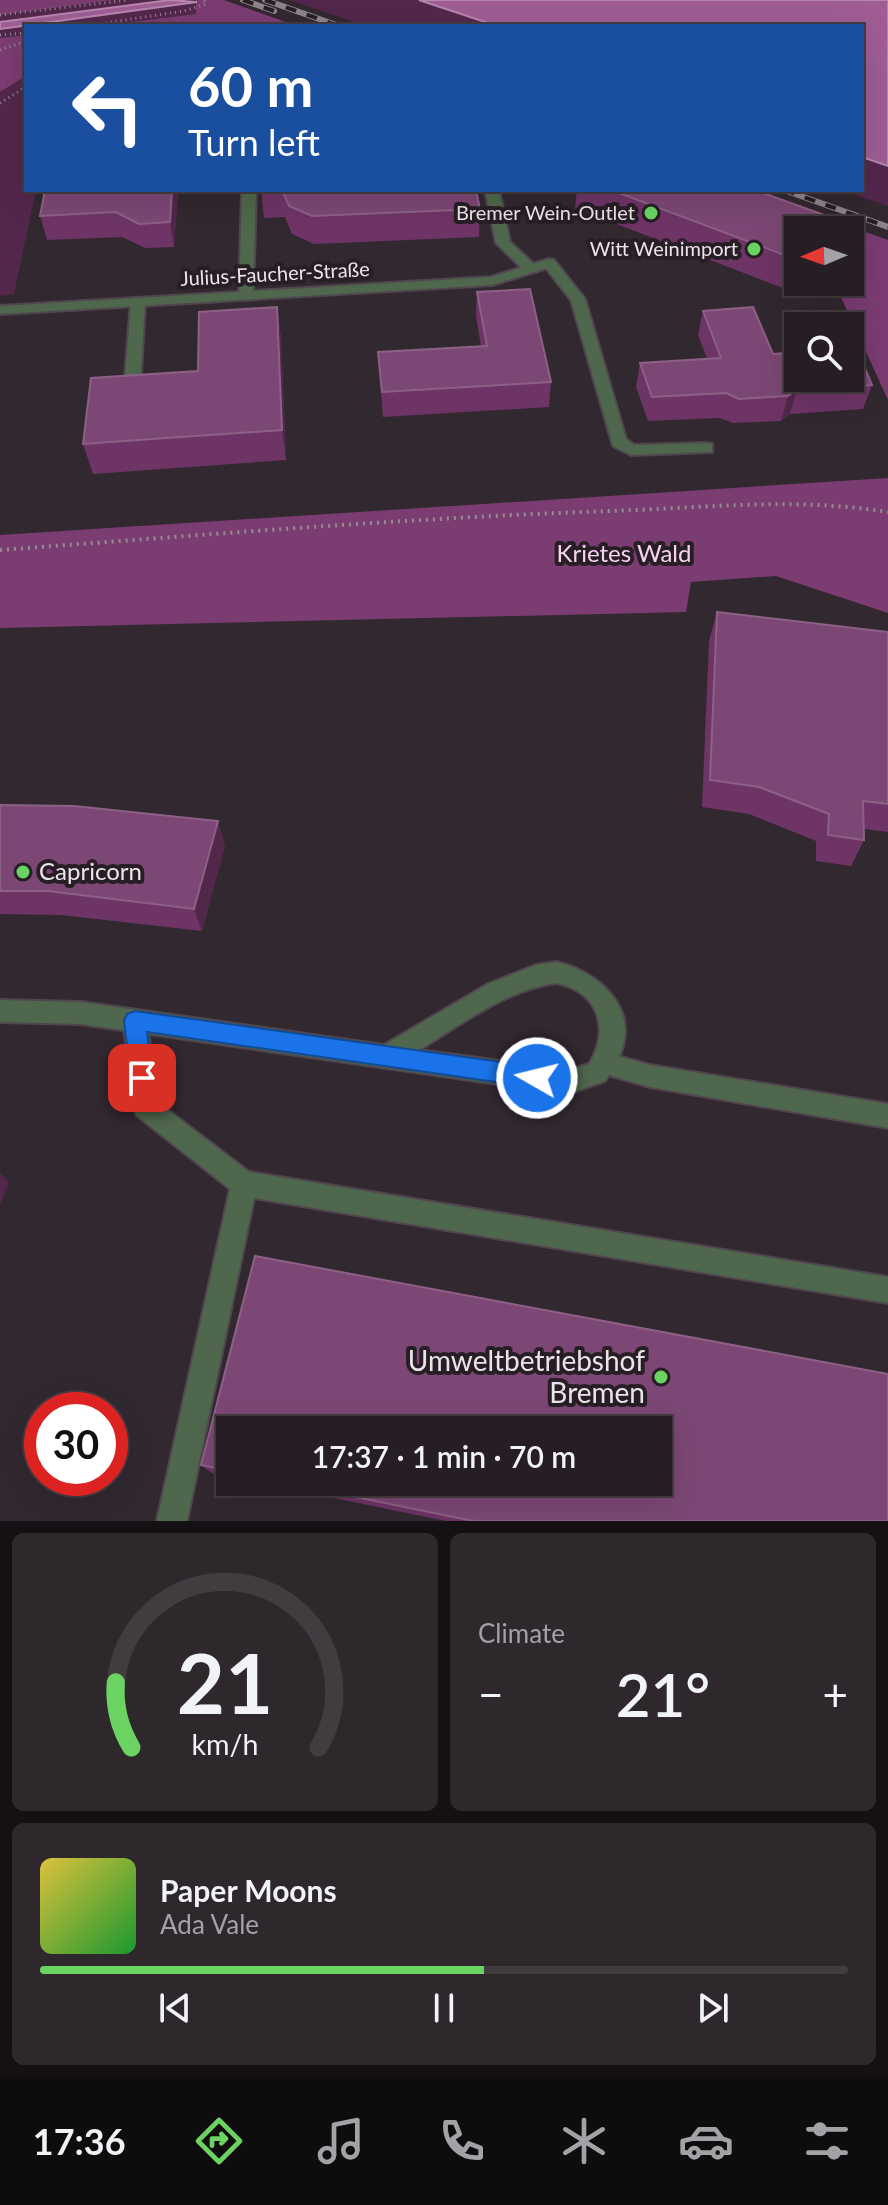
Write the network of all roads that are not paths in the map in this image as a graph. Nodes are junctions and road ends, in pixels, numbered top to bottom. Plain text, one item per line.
1 (249, 192) edge
2 (492, 192) edge
3 (531, 269) junction
4 (246, 296) junction
5 (138, 302) junction
6 (0, 310) edge
7 (132, 390) edge
8 (706, 448) dead end
9 (0, 1011) edge
10 (135, 1021) junction
11 (386, 1056) junction
12 (603, 1063) junction
13 (888, 1116) edge
14 (244, 1184) junction
15 (888, 1290) edge
16 (172, 1521) edge

1 - 4 street
2 - 3 street
3 - 4 street, Julius-Faucher-Straße
3 - 8 street, Julius-Faucher-Straße
4 - 5 street, Julius-Faucher-Straße
5 - 6 street, Julius-Faucher-Straße
5 - 7 street
9 - 10 street
10 - 11 street
10 - 14 street
11 - 12 street
11 - 12 street
12 - 13 street
14 - 15 street
14 - 16 street

